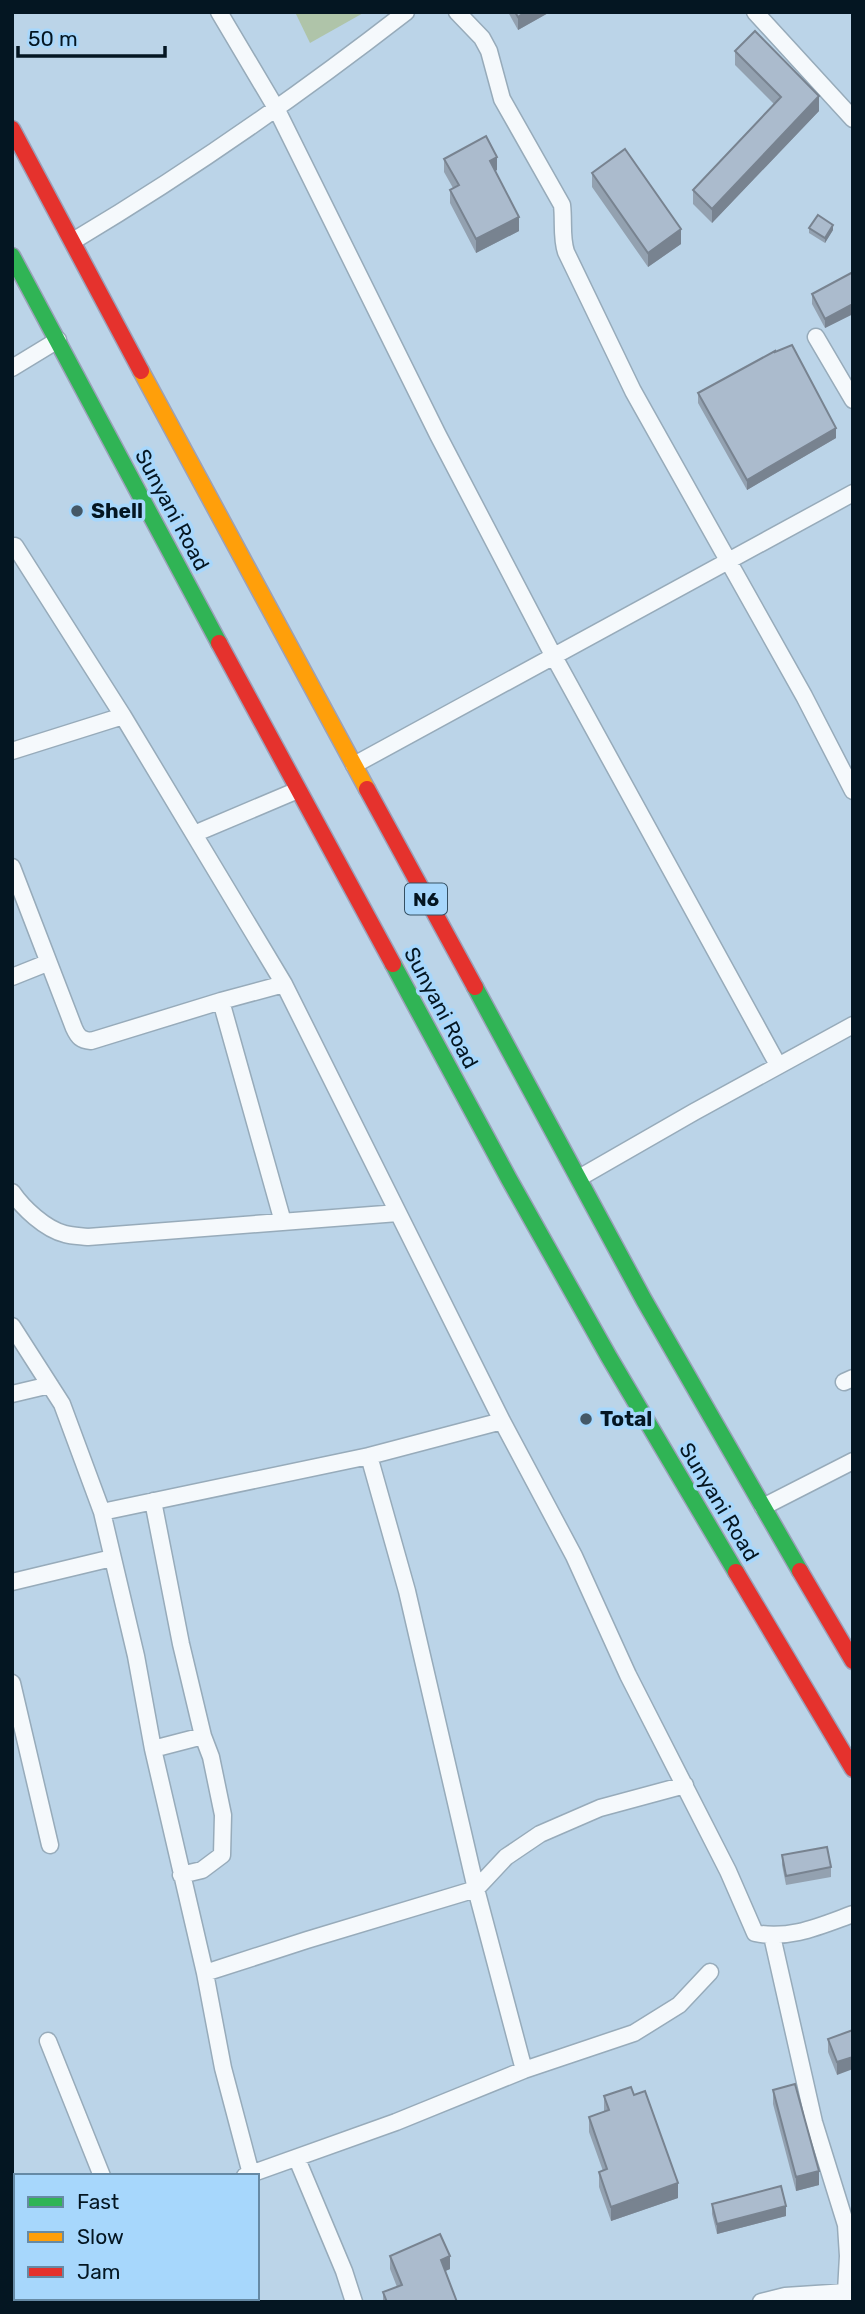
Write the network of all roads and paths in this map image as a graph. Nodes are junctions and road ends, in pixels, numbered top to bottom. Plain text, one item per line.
1 (219, 12) edge
2 (407, 12) edge
3 (457, 12) edge
4 (764, 15) edge
5 (276, 108) junction
6 (853, 119) edge
7 (12, 129) edge
8 (73, 242) junction
9 (12, 256) edge
10 (816, 337) dead end
11 (58, 340) junction
12 (12, 368) edge
13 (853, 400) edge
14 (853, 493) edge
15 (15, 546) dead end
16 (729, 561) junction
17 (553, 655) junction
18 (123, 716) junction
19 (12, 751) edge
20 (354, 765) junction
21 (298, 790) junction
22 (853, 791) edge
23 (194, 834) junction
24 (12, 867) edge
25 (47, 963) junction
26 (12, 977) edge
27 (284, 984) junction
28 (221, 1000) junction
29 (853, 1025) edge
30 (778, 1065) junction
31 (579, 1178) junction
32 (12, 1192) edge
33 (398, 1213) junction
34 (283, 1222) junction
35 (12, 1326) edge
36 (50, 1385) junction
37 (12, 1394) edge
38 (502, 1421) junction
39 (369, 1456) junction
40 (853, 1461) edge
41 (153, 1501) junction
42 (763, 1507) junction
43 (102, 1511) junction
44 (112, 1558) junction
45 (12, 1582) edge
46 (853, 1661) edge
47 (12, 1683) edge
48 (203, 1736) junction
49 (153, 1749) junction
50 (853, 1769) edge
51 (685, 1785) junction
52 (50, 1844) dead end
53 (181, 1875) junction
54 (476, 1888) junction
55 (853, 1914) edge
56 (772, 1936) junction
57 (710, 1972) dead end
58 (205, 1973) junction
59 (48, 2041) dead end
60 (524, 2070) junction
61 (297, 2159) junction
62 (101, 2174) edge
63 (248, 2174) edge
64 (251, 2174) edge
65 (847, 2297) edge
66 (354, 2302) edge
67 (761, 2302) edge

1 - 5 street
2 - 5 street
3 - 16 street
4 - 6 street
5 - 8 street
5 - 17 street
7 - 8 main road, N6
8 - 20 main road, N6
9 - 11 main road, Sunyani Road
10 - 13 street
11 - 12 street
11 - 21 main road, Sunyani Road
14 - 16 street
15 - 18 street
16 - 17 street
16 - 22 street
17 - 20 street
17 - 30 street
18 - 19 street
18 - 23 street
20 - 31 main road, N6
21 - 23 street
21 - 50 main road, Sunyani Road
23 - 27 street
24 - 25 street
25 - 26 street
25 - 28 street
27 - 28 street
27 - 33 street
28 - 34 street
29 - 30 street
30 - 31 street
31 - 42 main road, N6
32 - 34 street
33 - 34 street
33 - 38 street
35 - 36 street
36 - 37 street
36 - 43 street
38 - 39 street
38 - 51 street
39 - 41 street
39 - 54 street
40 - 42 street
41 - 43 street
41 - 48 street
42 - 46 main road, N6
43 - 44 street
44 - 45 street
44 - 49 street
47 - 52 street
48 - 49 street
48 - 53 street
49 - 53 street
51 - 54 street
51 - 56 street
53 - 58 street
54 - 58 street
54 - 60 street
55 - 56 street
56 - 65 street
57 - 60 street
58 - 63 street
59 - 62 street
60 - 61 street
61 - 64 street
61 - 66 street
65 - 67 street

